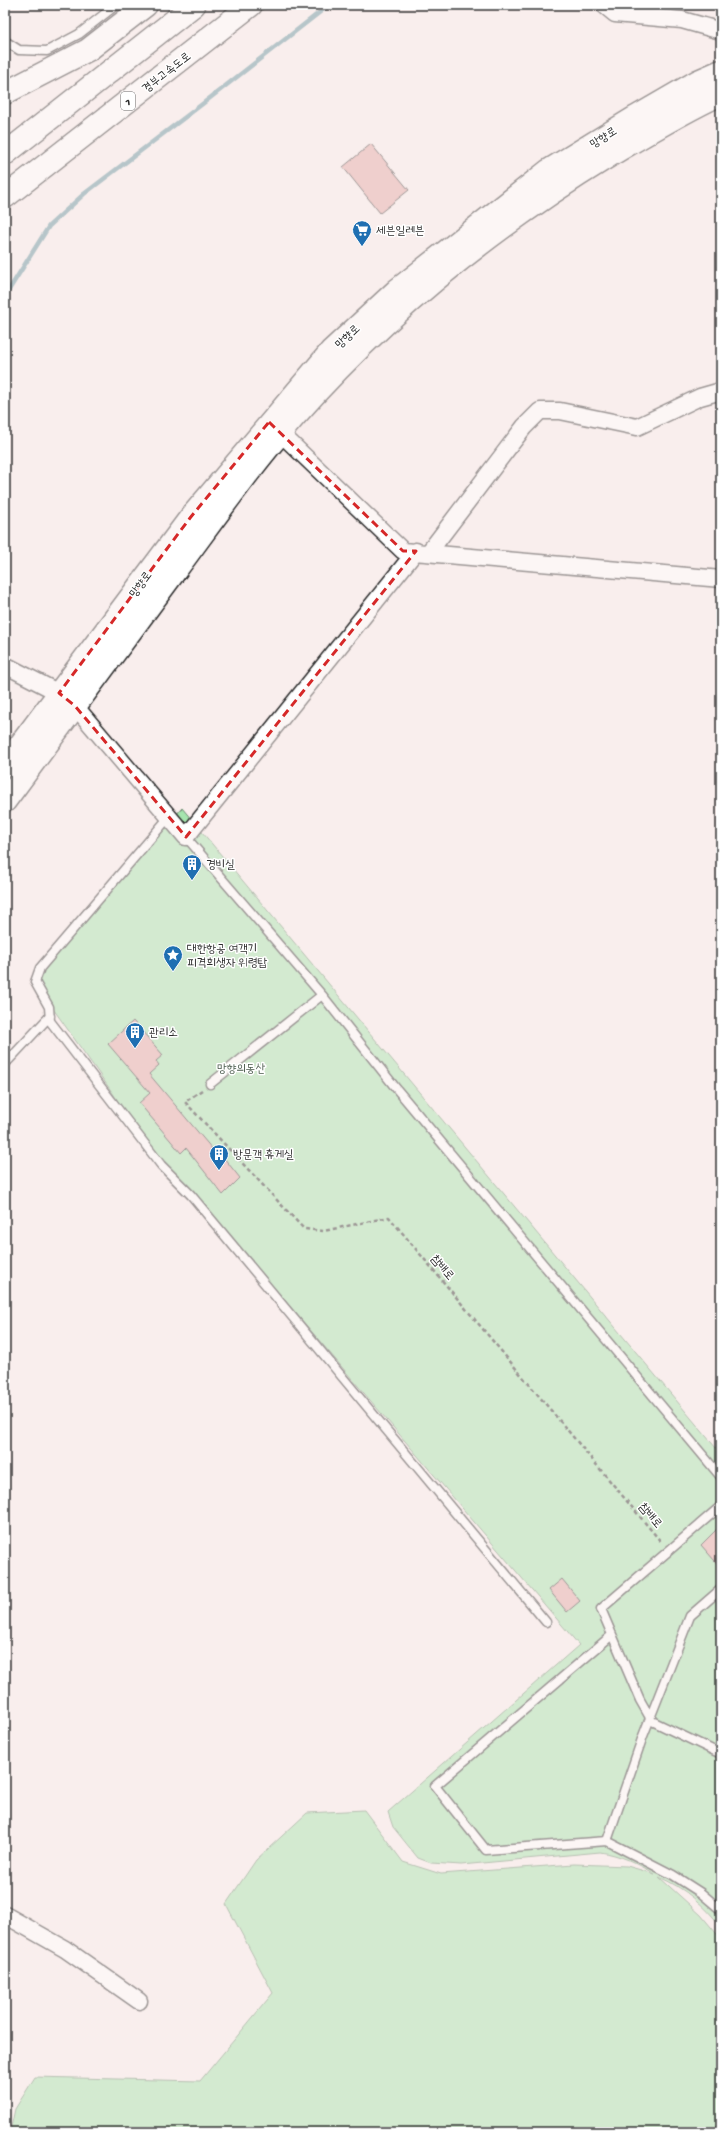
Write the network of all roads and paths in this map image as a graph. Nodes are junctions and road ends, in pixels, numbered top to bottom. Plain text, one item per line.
1 (116, 5) edge
2 (146, 5) edge
3 (194, 5) edge
4 (251, 5) edge
5 (604, 5) edge
6 (721, 31) edge
7 (5, 41) edge
8 (721, 71) edge
9 (5, 93) edge
10 (721, 94) edge
11 (5, 154) edge
12 (5, 197) edge
13 (721, 391) edge
14 (275, 428) junction
15 (422, 552) junction
16 (721, 579) edge
17 (5, 665) edge
18 (67, 700) junction
19 (5, 765) edge
20 (5, 801) edge
21 (169, 817) junction
22 (186, 836) junction
23 (322, 995) junction
24 (50, 1016) junction
25 (5, 1064) edge
26 (210, 1084) joint
27 (721, 1477) edge
28 (721, 1506) edge
29 (669, 1551) junction
30 (721, 1589) edge
31 (546, 1622) dead end
32 (612, 1635) junction
33 (650, 1717) junction
34 (721, 1754) edge
35 (607, 1841) junction
36 (721, 1910) edge
37 (5, 1915) edge
38 (140, 2001) dead end

1 - 7 lane
2 - 9 main road
3 - 11 main road
4 - 12 main road, 경부고속도로 / 1
5 - 6 street
8 - 14 main road, 망향로
10 - 14 main road, 망향로
13 - 15 street
14 - 15 street
14 - 18 main road, 망향로
15 - 16 street
15 - 22 street
17 - 18 street
18 - 19 main road, 망향로
18 - 20 main road, 망향로
18 - 21 street
21 - 22 street
21 - 24 lane
22 - 23 lane
23 - 26 lane
23 - 27 lane
24 - 25 lane
24 - 31 lane
26 - 29 path, 참배로
28 - 29 lane
29 - 32 lane
30 - 33 lane
32 - 33 lane
32 - 35 lane
33 - 34 lane
33 - 35 lane
35 - 36 lane
37 - 38 street

